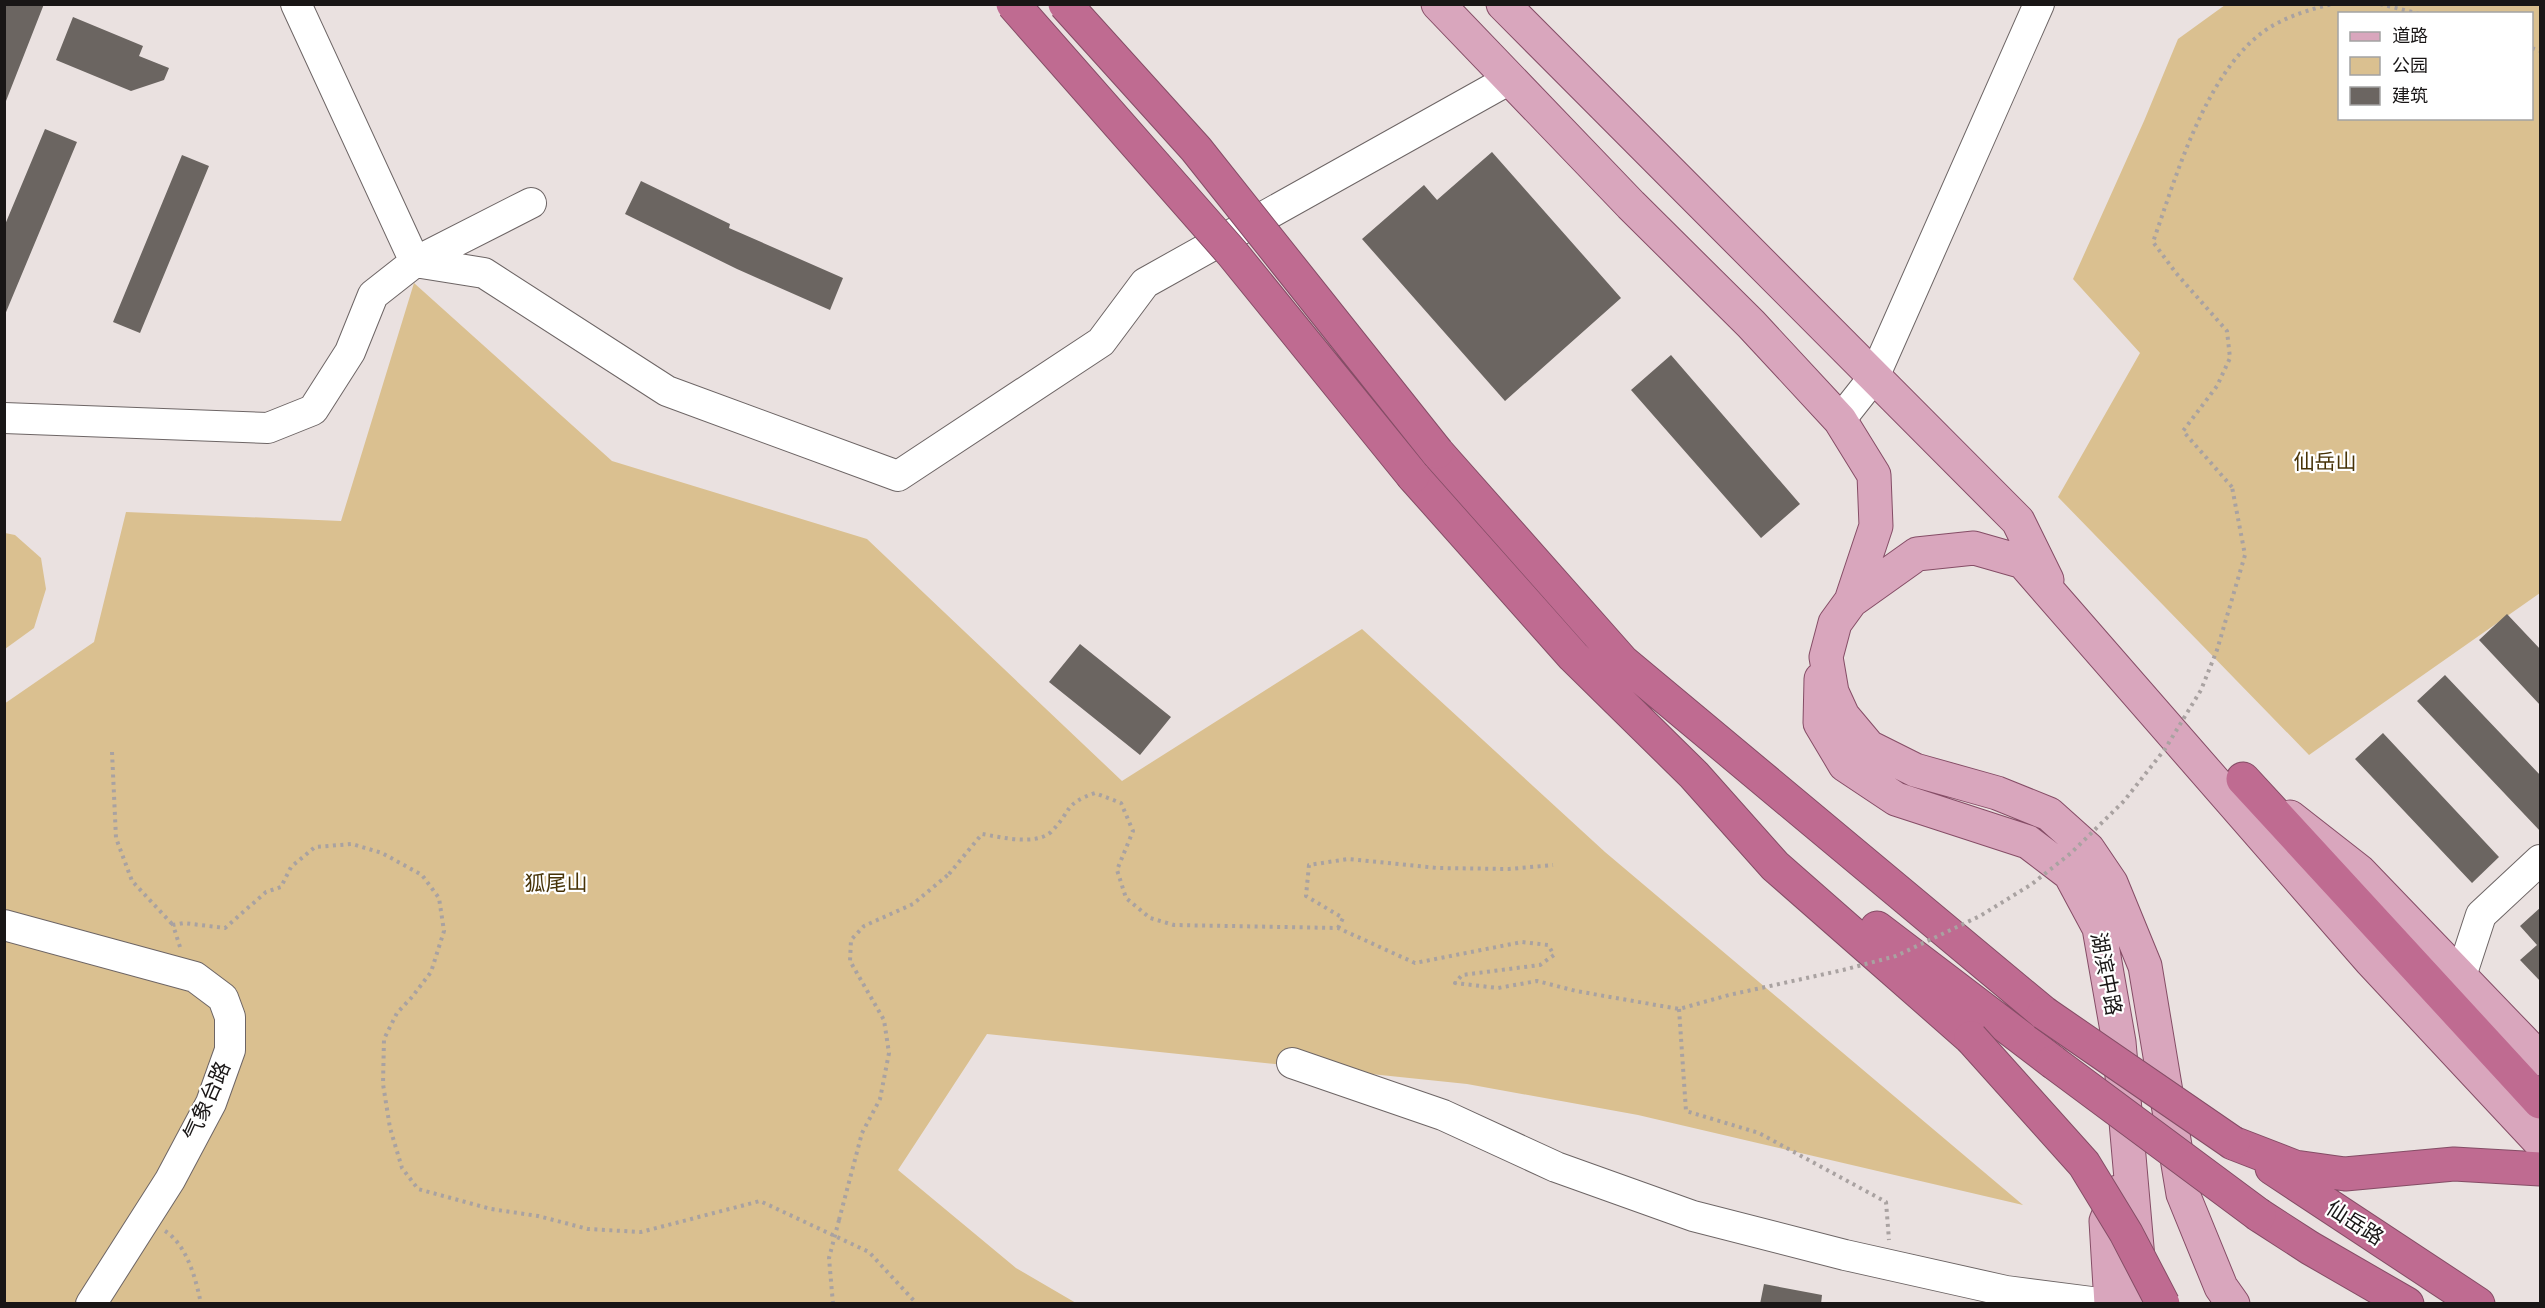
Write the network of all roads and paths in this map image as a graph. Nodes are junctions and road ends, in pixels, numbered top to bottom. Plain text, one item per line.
1 (296, 4) edge
2 (1012, 4) edge
3 (1065, 4) edge
4 (1438, 4) edge
5 (1503, 4) edge
6 (2039, 4) edge
7 (2332, 4) edge
8 (2380, 4) edge
9 (2412, 12) edge
10 (1510, 79) junction
11 (531, 203) dead end
12 (415, 262) junction
13 (1874, 377) junction
14 (4, 418) edge
15 (1840, 420) junction
16 (2054, 595) junction
17 (1851, 601) junction
18 (1826, 657) junction
19 (2132, 687) junction
20 (112, 752) dead end
21 (1694, 775) junction
22 (2243, 779) junction
23 (2541, 860) edge
24 (1552, 865) dead end
25 (4, 925) edge
26 (173, 925) junction
27 (1338, 928) junction
28 (175, 972) junction
29 (2462, 974) dead end
30 (1679, 1009) junction
31 (2541, 1059) edge
32 (1292, 1063) dead end
33 (2541, 1102) edge
34 (2541, 1142) edge
35 (2233, 1143) junction
36 (2129, 1162) junction
37 (2541, 1168) edge
38 (145, 1219) junction
39 (2310, 1248) junction
40 (1892, 1265) junction
41 (91, 1304) edge
42 (201, 1304) edge
43 (832, 1304) edge
44 (916, 1304) edge
45 (2109, 1304) edge
46 (2142, 1304) edge
47 (2163, 1304) edge
48 (2233, 1304) edge
49 (2373, 1304) edge
50 (2407, 1304) edge
51 (2478, 1304) edge

1 - 12 street
2 - 21 highway, bridge
3 - 35 highway, bridge
4 - 10 main road
5 - 13 main road
6 - 13 street
7 - 30 path, bridge
8 - 9 path
10 - 12 street
10 - 15 main road
11 - 12 street
12 - 14 street
13 - 15 street
13 - 16 main road
15 - 17 main road
16 - 17 main road
16 - 19 main road
17 - 18 main road, 湖滨中路
18 - 36 main road, 湖滨中路
18 - 48 main road
19 - 22 main road
19 - 34 main road
20 - 26 path
21 - 39 highway, 仙岳路, bridge
21 - 47 highway, bridge
22 - 31 main road
22 - 33 highway
23 - 29 street
24 - 27 path
25 - 28 street, 气象台路
26 - 28 path
26 - 44 path
27 - 30 path, bridge
27 - 43 path, bridge
28 - 38 street, 气象台路
30 - 40 path
32 - 40 street
35 - 37 highway
35 - 51 highway, 仙岳路
36 - 45 main road
36 - 46 main road, 湖滨中路
38 - 41 street, 气象台路
38 - 42 path
39 - 49 highway
39 - 50 highway, 仙岳路
40 - 45 street

